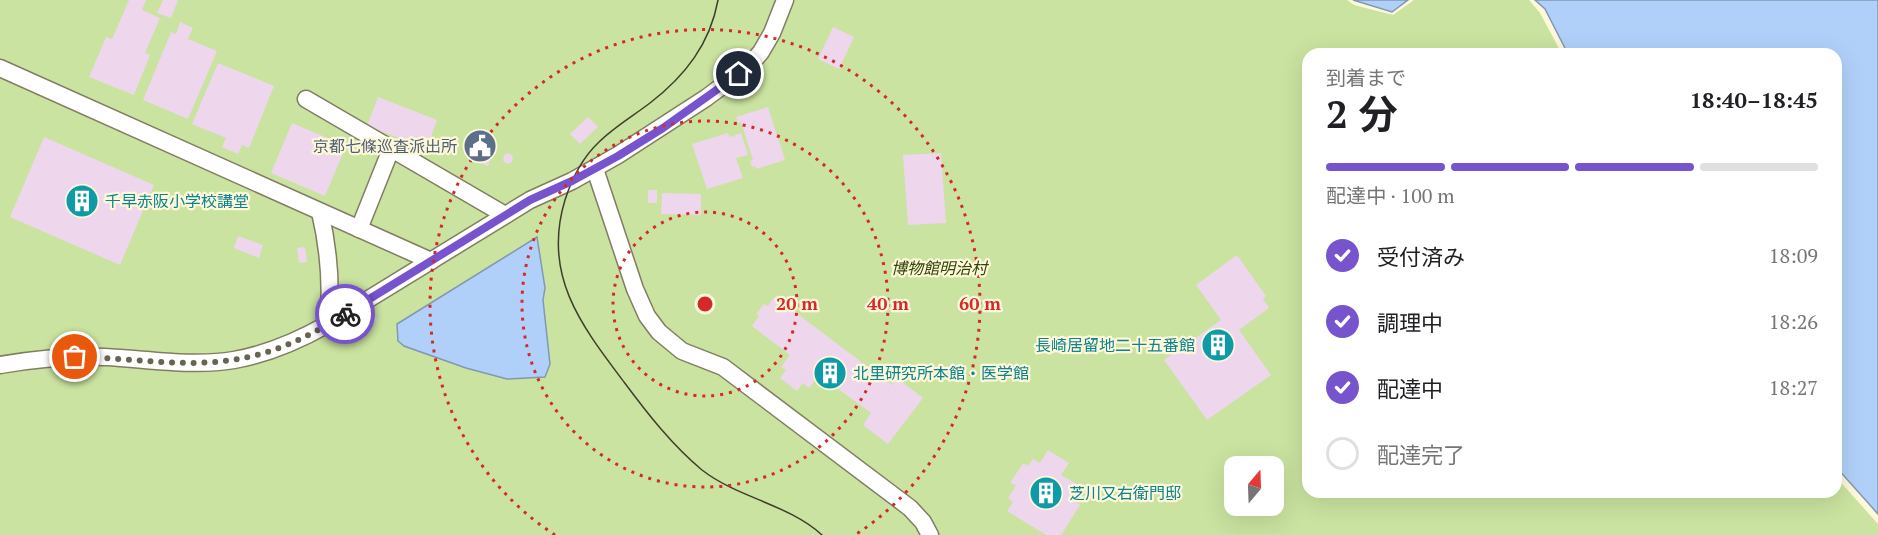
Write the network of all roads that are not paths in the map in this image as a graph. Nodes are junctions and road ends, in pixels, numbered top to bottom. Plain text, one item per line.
1 (785, 0) edge
2 (0, 68) edge
3 (306, 99) dead end
4 (391, 149) junction
5 (595, 169) junction
6 (320, 212) junction
7 (505, 215) junction
8 (359, 229) junction
9 (431, 261) junction
10 (328, 324) junction
11 (0, 365) edge
12 (930, 535) edge

1 - 5 lane
2 - 6 lane
3 - 4 lane
4 - 7 lane
4 - 8 lane
5 - 7 lane
5 - 12 lane
6 - 8 lane
6 - 10 lane
7 - 9 lane
8 - 9 lane
9 - 10 lane
10 - 11 lane

